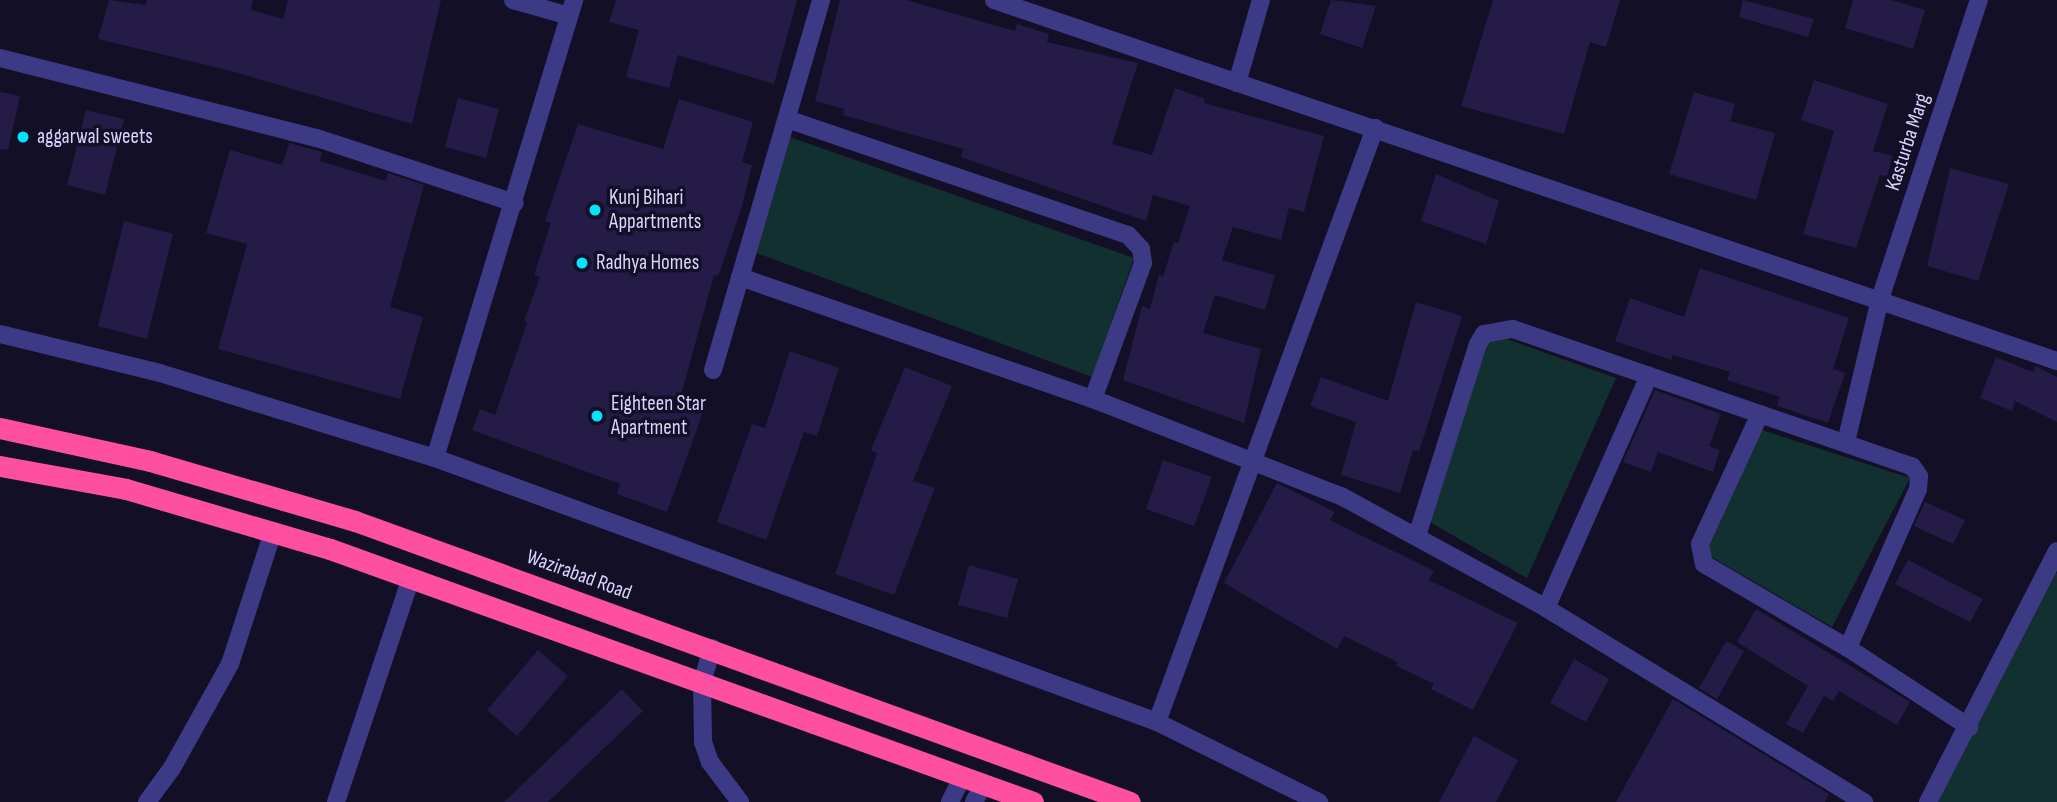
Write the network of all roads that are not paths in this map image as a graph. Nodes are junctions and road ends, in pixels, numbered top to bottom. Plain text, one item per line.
1 (513, 0) edge
2 (821, 0) edge
3 (994, 0) edge
4 (1261, 0) edge
5 (1979, 0) edge
6 (572, 8) edge
7 (0, 58) edge
8 (1237, 83) junction
9 (787, 119) junction
10 (1376, 128) junction
11 (515, 203) junction
12 (740, 277) junction
13 (1880, 299) junction
14 (0, 334) edge
15 (2057, 361) edge
16 (713, 370) dead end
17 (1649, 376) junction
18 (1093, 399) junction
19 (1760, 414) junction
20 (0, 428) edge
21 (1846, 442) junction
22 (435, 458) junction
23 (1256, 462) junction
24 (0, 466) edge
25 (272, 532) junction
26 (1417, 536) junction
27 (2055, 560) edge
28 (411, 578) junction
29 (1546, 608) junction
30 (712, 648) junction
31 (1848, 648) junction
32 (702, 682) junction
33 (1157, 722) junction
34 (1969, 727) junction
35 (962, 777) junction
36 (979, 793) edge
37 (146, 802) edge
38 (336, 802) edge
39 (740, 802) edge
40 (950, 802) edge
41 (1033, 802) edge
42 (1130, 802) edge
43 (1319, 802) edge
44 (1864, 802) edge
45 (1928, 802) edge

1 - 6 street
2 - 9 street
3 - 8 street
4 - 8 street
5 - 13 street, Kasturba Marg
6 - 11 street
7 - 11 street
8 - 10 street
9 - 12 street
9 - 18 street
10 - 13 street
10 - 23 street
11 - 22 street
12 - 16 street
12 - 18 street
13 - 15 street
13 - 21 street, Kasturba Marg
14 - 22 street
17 - 19 street
17 - 26 street
17 - 29 street
18 - 23 street
19 - 21 street
19 - 31 street
20 - 30 highway, Wazirabad Road
21 - 31 street
22 - 33 street
23 - 26 street
23 - 33 street
24 - 25 highway
25 - 28 highway
25 - 37 street
26 - 29 street
27 - 34 street
28 - 32 highway
28 - 38 street
29 - 44 street
30 - 32 street
30 - 42 highway, Wazirabad Road
31 - 34 street
32 - 35 highway
32 - 39 street
33 - 43 street
34 - 45 street
35 - 36 highway
35 - 40 street
36 - 41 highway

